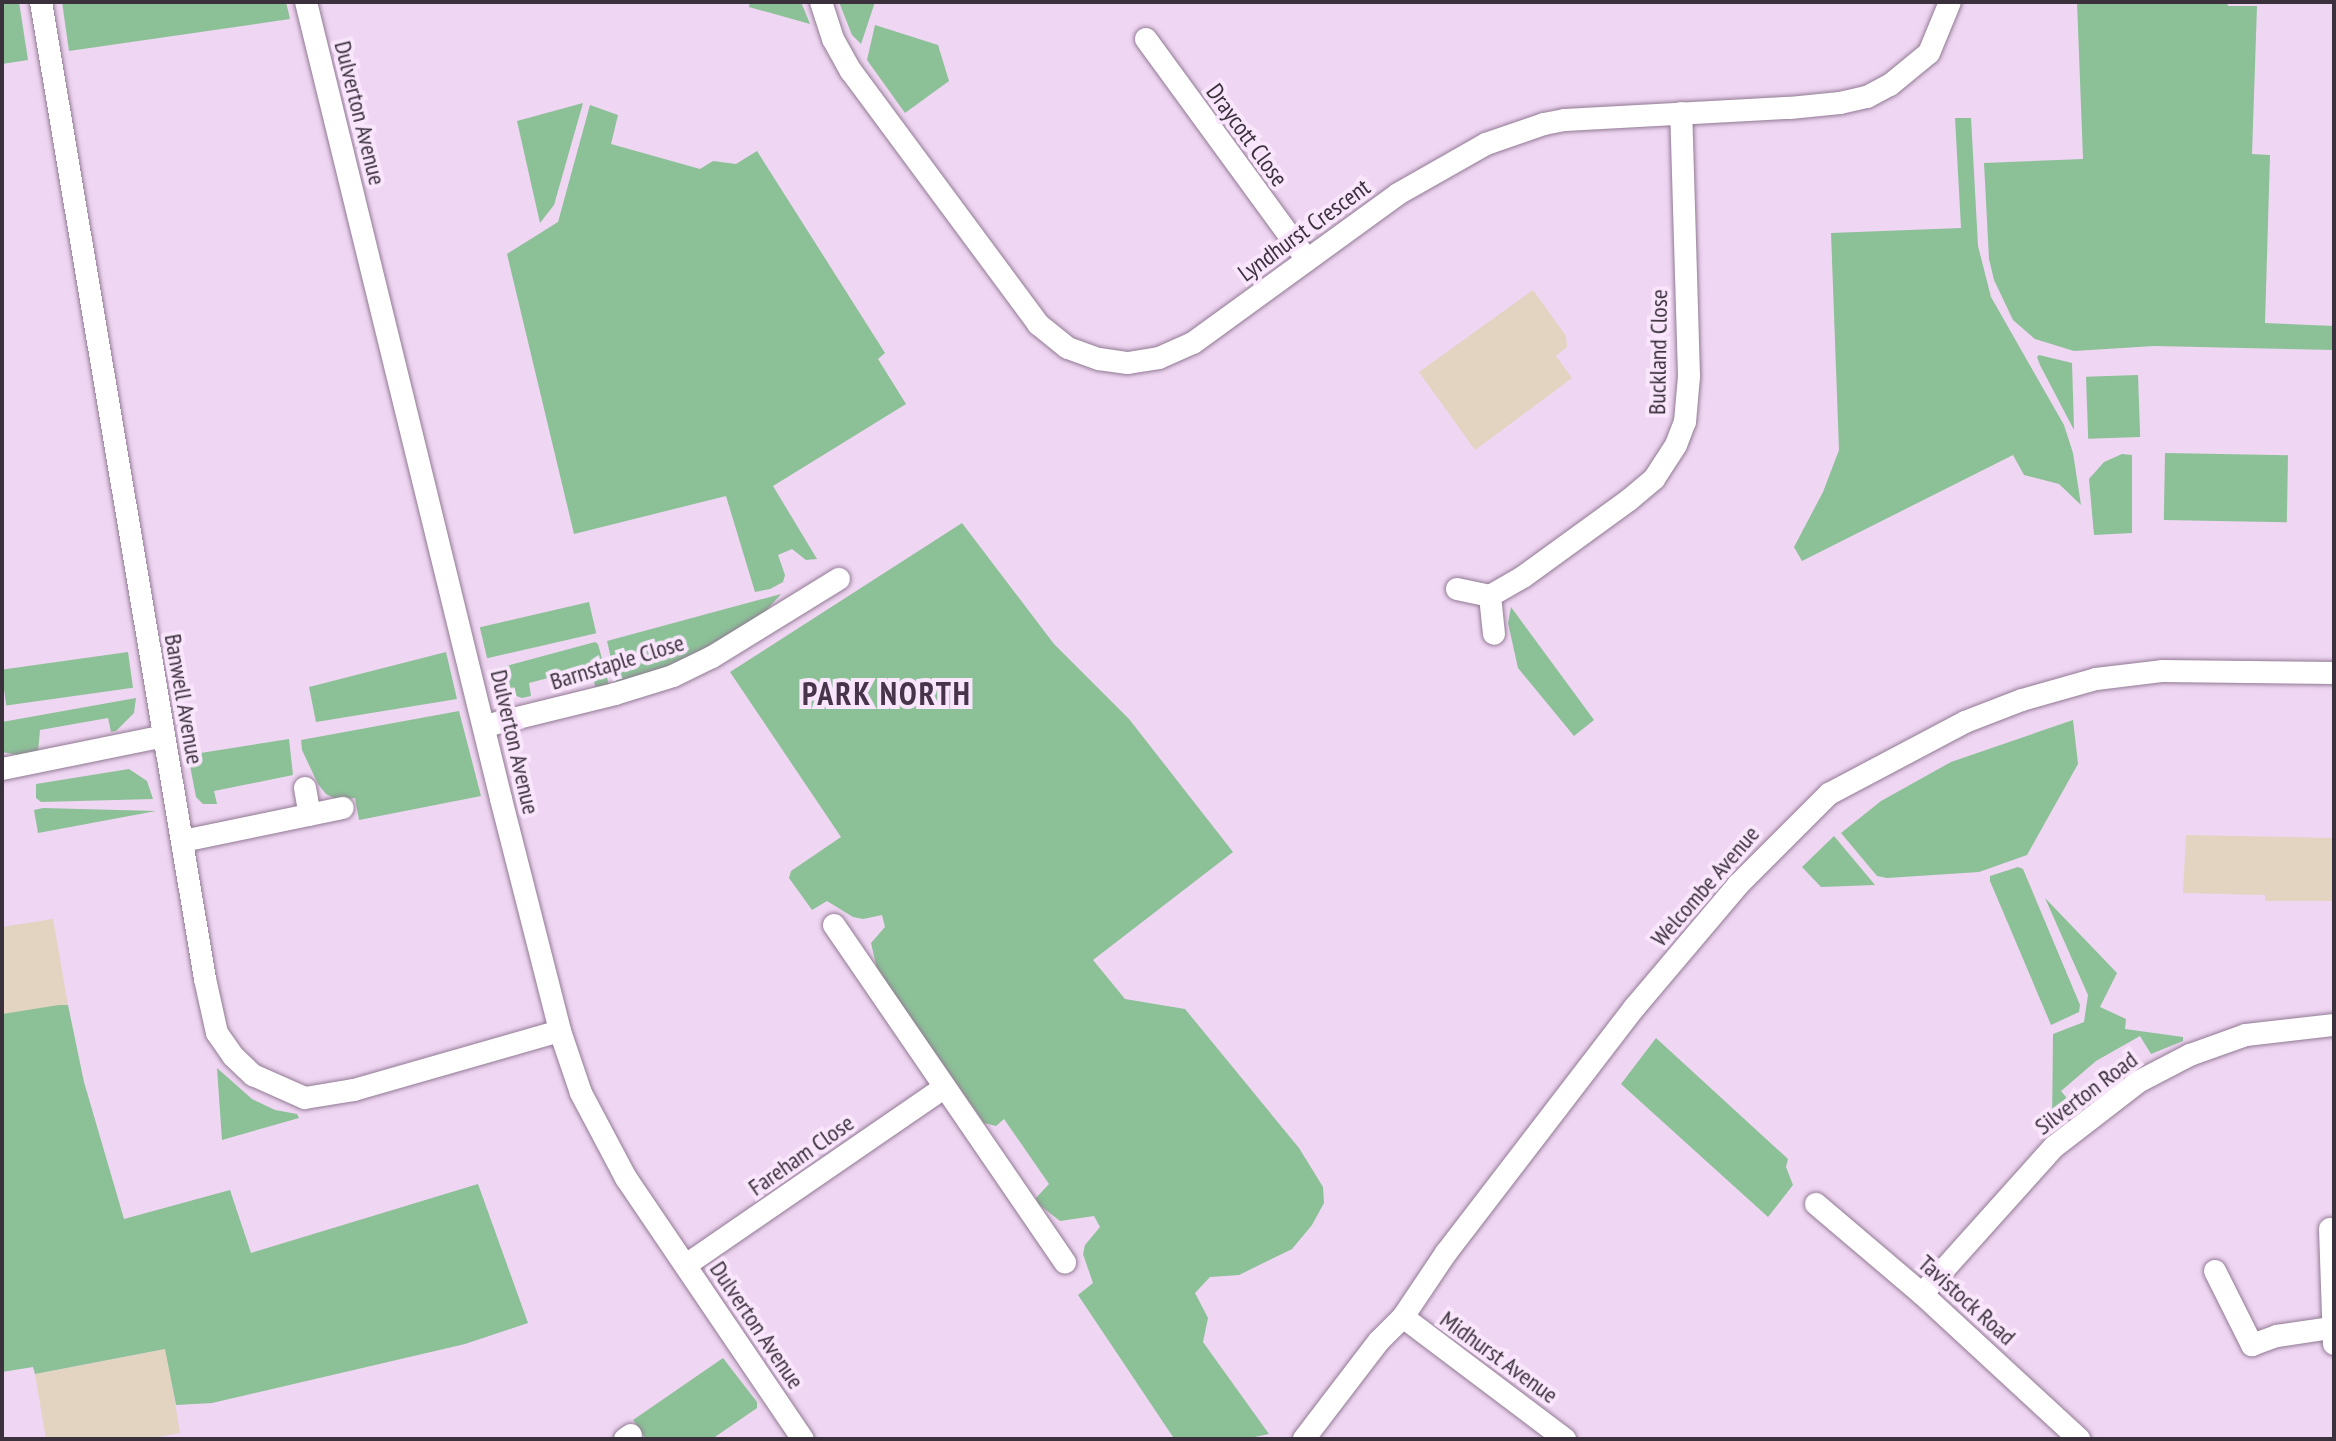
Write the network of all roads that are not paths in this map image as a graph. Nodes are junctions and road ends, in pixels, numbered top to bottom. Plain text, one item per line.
1 (41, 2) edge
2 (306, 2) edge
3 (821, 2) edge
4 (1950, 2) edge
5 (1146, 39) dead end
6 (1681, 113) junction
7 (1307, 260) junction
8 (839, 579) dead end
9 (1457, 589) dead end
10 (1490, 596) junction
11 (1494, 634) dead end
12 (2334, 673) edge
13 (485, 726) junction
14 (164, 736) junction
15 (2, 769) edge
16 (305, 788) dead end
17 (343, 808) dead end
18 (310, 815) junction
19 (183, 841) junction
20 (834, 925) dead end
21 (2334, 1025) edge
22 (560, 1031) junction
23 (945, 1087) junction
24 (1816, 1204) dead end
25 (2330, 1229) dead end
26 (1065, 1262) dead end
27 (686, 1265) junction
28 (2332, 1268) edge
29 (2215, 1271) dead end
30 (1922, 1294) junction
31 (1403, 1317) junction
32 (2332, 1336) edge
33 (803, 1439) edge
34 (1304, 1439) edge
35 (1565, 1439) edge
36 (2079, 1439) edge

1 - 14 street, Banwell Avenue
2 - 13 street, Dulverton Avenue
3 - 7 street, Lyndhurst Crescent
4 - 6 street, Lyndhurst Crescent
5 - 7 street, Draycott Close
6 - 7 street, Lyndhurst Crescent
6 - 10 street, Buckland Close
8 - 13 street, Barnstaple Close
9 - 10 street
10 - 11 street
12 - 31 street, Welcombe Avenue
13 - 22 street, Dulverton Avenue
14 - 15 street
14 - 19 street, Banwell Avenue
16 - 18 street
17 - 18 street
18 - 19 street
19 - 22 street, Banwell Avenue
20 - 23 street
21 - 30 street, Silverton Road
22 - 27 street, Dulverton Avenue
23 - 26 street
23 - 27 street, Fareham Close
24 - 30 street, Tavistock Road
25 - 28 street
27 - 33 street, Dulverton Avenue
28 - 32 street
29 - 32 street
30 - 36 street, Tavistock Road
31 - 34 street, Welcombe Avenue
31 - 35 street, Midhurst Avenue

